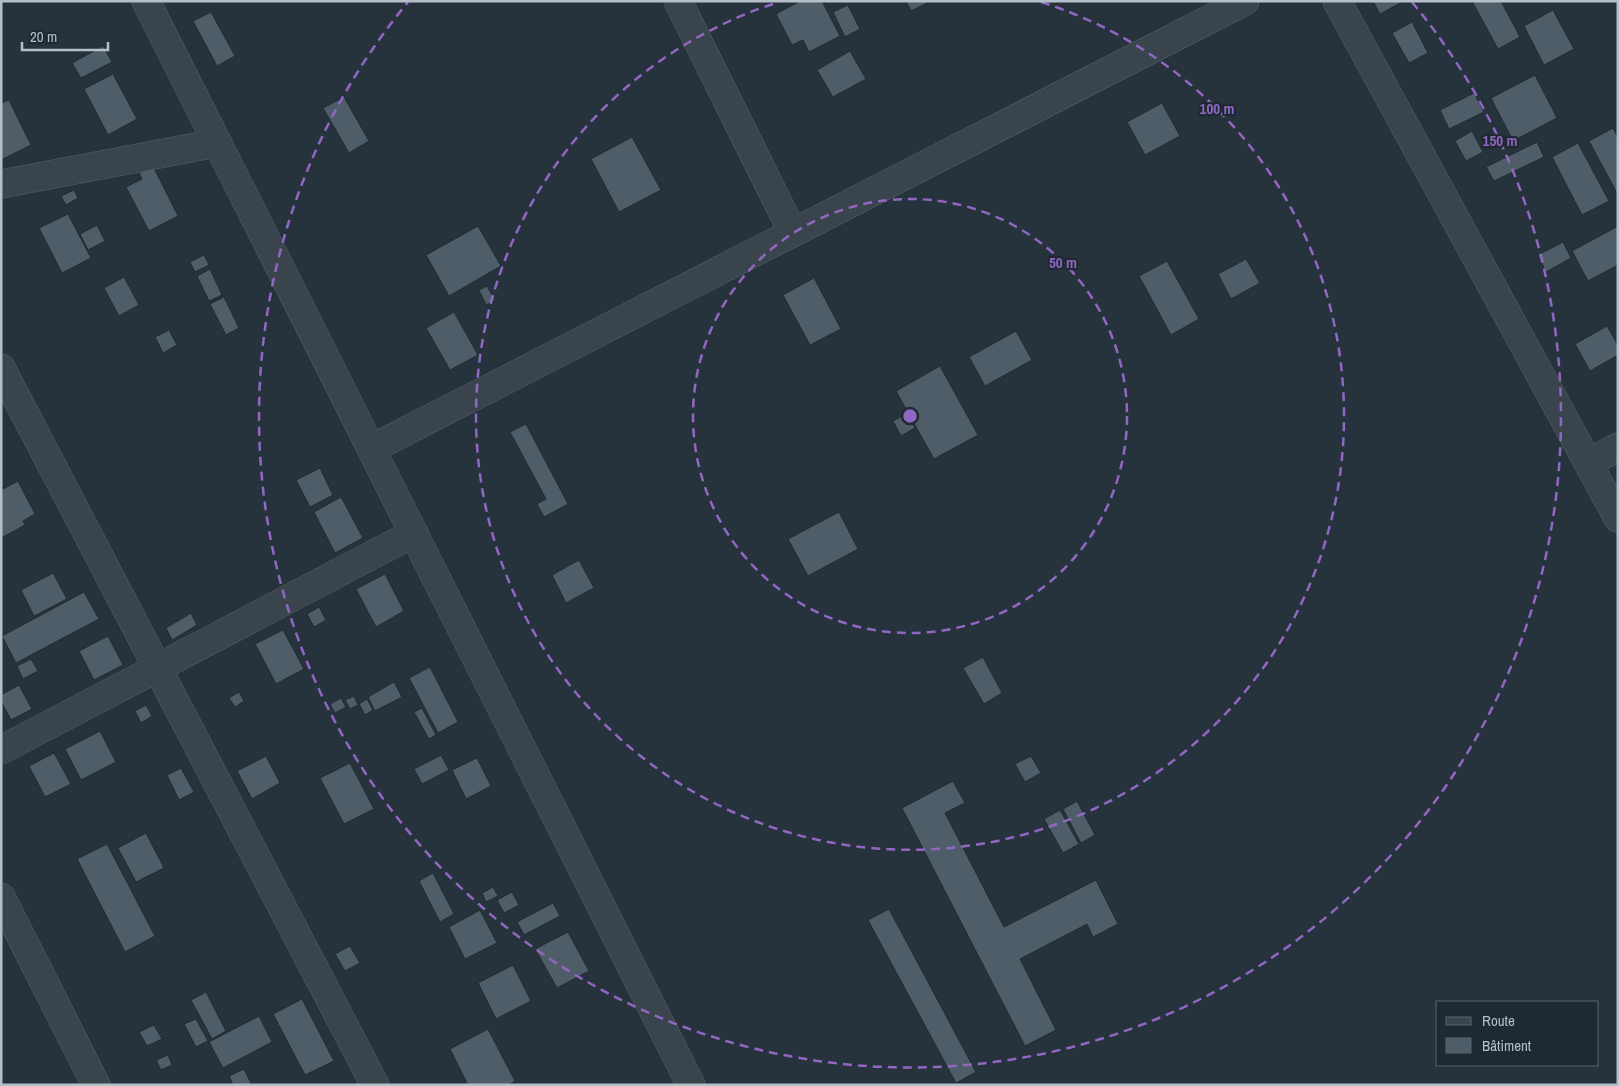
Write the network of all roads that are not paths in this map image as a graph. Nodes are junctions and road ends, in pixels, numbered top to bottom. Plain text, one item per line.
1 (146, 1) edge
2 (678, 1) edge
3 (1244, 1) edge
4 (1337, 1) edge
5 (217, 143) junction
6 (1, 184) edge
7 (793, 233) junction
8 (1, 368) edge
9 (1618, 447) edge
10 (371, 449) junction
11 (1588, 462) junction
12 (1618, 518) edge
13 (414, 533) junction
14 (157, 668) junction
15 (1, 750) edge
16 (1, 897) edge
17 (96, 1085) edge
18 (375, 1085) edge
19 (691, 1085) edge

1 - 5 street
2 - 7 street
3 - 7 street
4 - 11 street
5 - 6 street
5 - 10 street
7 - 10 street
8 - 14 street
9 - 11 street
10 - 13 street
11 - 12 street
13 - 14 street
13 - 19 street
14 - 15 street
14 - 18 street
16 - 17 street

